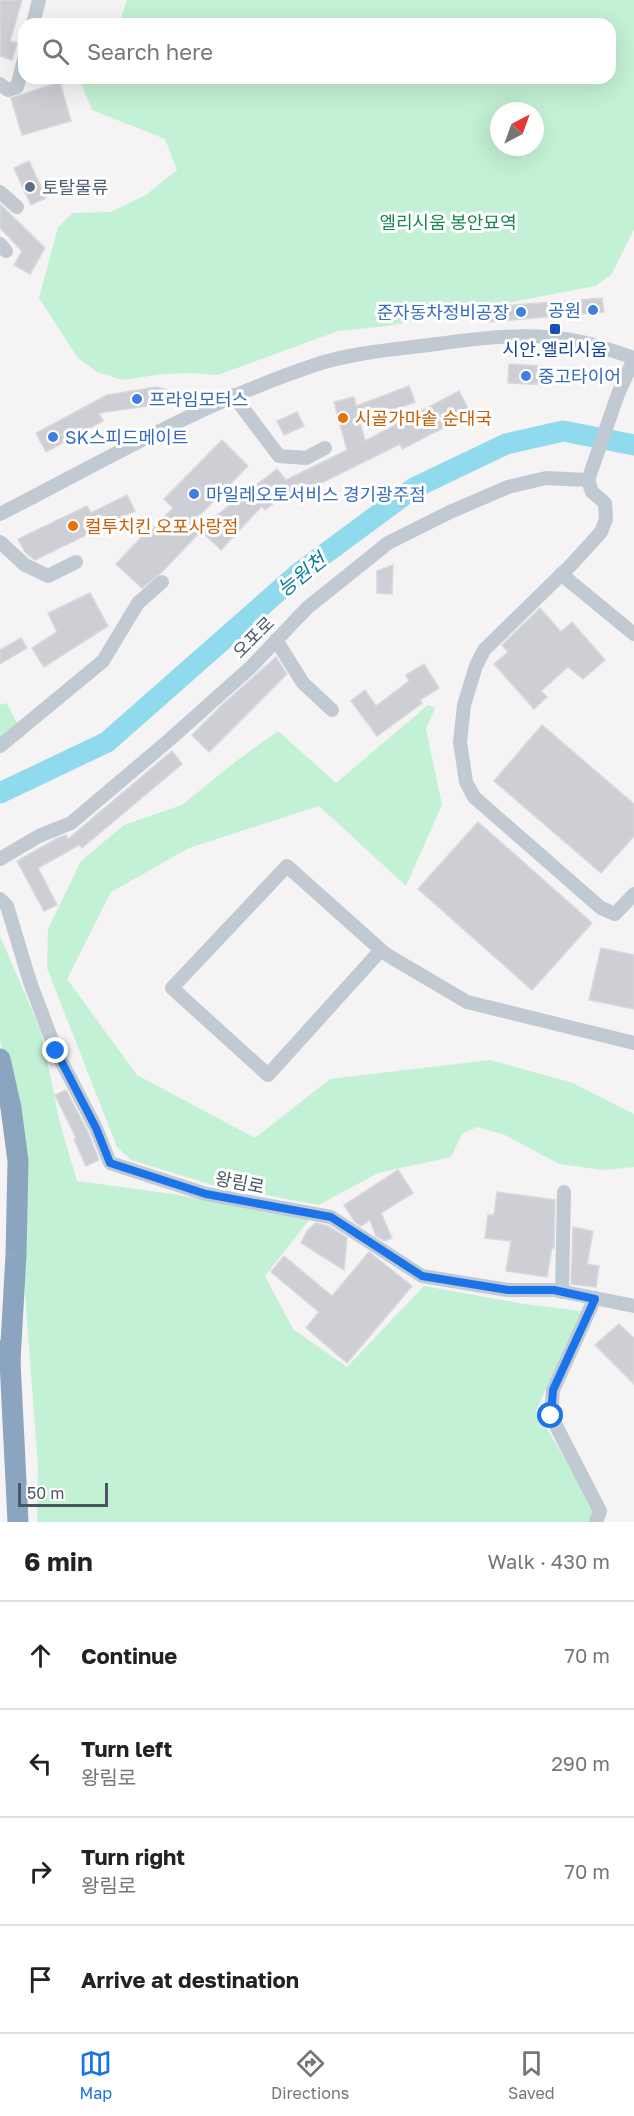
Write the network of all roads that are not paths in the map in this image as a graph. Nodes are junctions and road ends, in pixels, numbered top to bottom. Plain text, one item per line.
1 (39, 0) edge
2 (34, 18) edge
3 (18, 83) edge
4 (0, 84) edge
5 (0, 192) edge
6 (17, 207) dead end
7 (634, 359) edge
8 (233, 395) junction
9 (325, 448) dead end
10 (588, 480) junction
11 (0, 514) edge
12 (0, 542) edge
13 (76, 562) dead end
14 (561, 574) junction
15 (162, 582) dead end
16 (634, 634) edge
17 (276, 640) junction
18 (332, 710) dead end
19 (0, 746) edge
20 (0, 859) edge
21 (634, 894) edge
22 (0, 899) edge
23 (381, 950) junction
24 (634, 1043) edge
25 (0, 1059) edge
26 (564, 1192) dead end
27 (562, 1292) junction
28 (0, 1294) edge
29 (595, 1299) junction
30 (634, 1306) edge
31 (10, 1360) junction
32 (18, 1522) edge
33 (596, 1522) edge

1 - 2 street
3 - 4 street
5 - 6 street
7 - 8 street
7 - 10 street
8 - 9 street
8 - 11 street
10 - 14 street
10 - 17 street, 오포로
12 - 13 street
14 - 16 street
14 - 21 street
15 - 19 street
17 - 18 street
17 - 20 street, 오포로
22 - 27 street, 왕림로
23 - 23 street
23 - 24 street
25 - 31 highway
26 - 27 street
27 - 29 street, 왕림로
28 - 31 highway
29 - 30 street, 왕림로
29 - 33 street
31 - 32 highway

